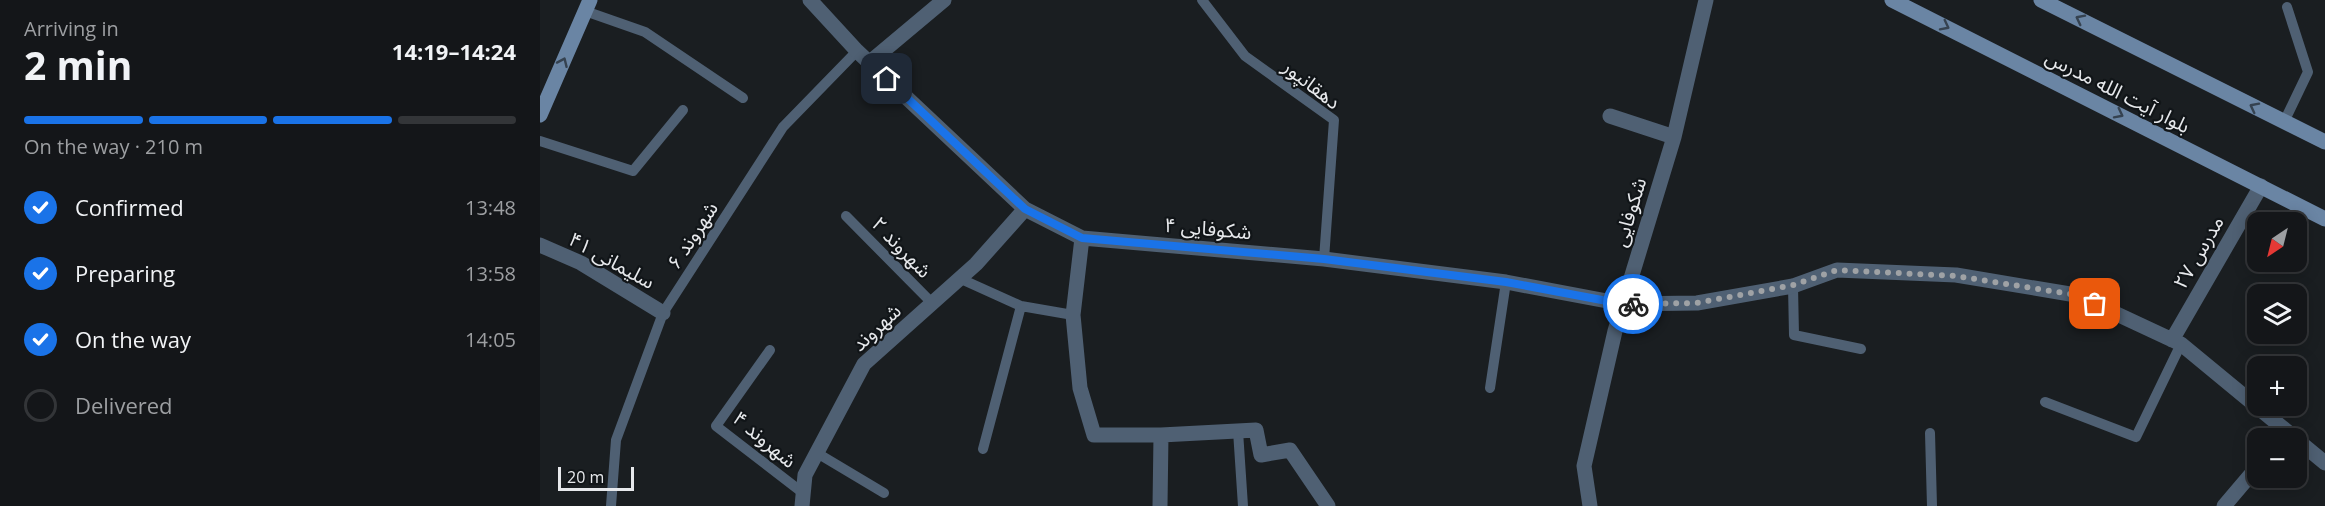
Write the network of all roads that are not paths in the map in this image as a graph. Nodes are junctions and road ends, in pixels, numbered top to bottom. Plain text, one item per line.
1 (810, 0) edge
2 (944, 0) edge
3 (1202, 0) edge
4 (1706, 0) edge
5 (1892, 0) edge
6 (2041, 0) edge
7 (587, 6) edge
8 (2287, 7) dead end
9 (857, 51) junction
10 (870, 63) junction
11 (743, 98) dead end
12 (683, 110) dead end
13 (540, 115) edge
14 (1610, 116) dead end
15 (2284, 122) junction
16 (1674, 137) junction
17 (540, 141) edge
18 (2325, 142) edge
19 (2261, 186) junction
20 (1025, 209) junction
21 (846, 216) dead end
22 (2325, 219) edge
23 (1082, 238) junction
24 (540, 245) edge
25 (1324, 259) junction
26 (961, 279) junction
27 (1506, 282) junction
28 (1793, 285) junction
29 (933, 304) junction
30 (1623, 304) junction
31 (1021, 306) junction
32 (663, 313) junction
33 (1073, 315) junction
34 (2177, 342) junction
35 (1861, 349) dead end
36 (770, 350) dead end
37 (1490, 388) dead end
38 (2045, 402) dead end
39 (2280, 428) edge
40 (1238, 431) junction
41 (1930, 433) dead end
42 (1161, 435) junction
43 (983, 449) dead end
44 (2307, 449) edge
45 (817, 453) junction
46 (2325, 463) edge
47 (2247, 479) edge
48 (884, 492) dead end
49 (802, 500) edge
50 (611, 506) edge
51 (1160, 506) edge
52 (1243, 506) edge
53 (1328, 506) edge
54 (1590, 506) edge
55 (1932, 506) edge
56 (2224, 506) edge

1 - 9 street, شکوفایی ۴
2 - 10 street
3 - 25 lane, دهقانپور
4 - 16 street, شکوفایی
5 -> 19 main road, بلوار آیت الله مدرس
15 -> 6 main road
7 - 11 lane
13 -> 7 main road
8 - 15 lane
9 - 10 street, شکوفایی ۴
9 - 32 lane, شهروند ۶
10 - 20 street, شکوفایی ۴
12 - 17 lane
14 - 16 street
15 - 18 main road
16 - 30 street, شکوفایی
19 - 22 main road, بلوار آیت الله مدرس
19 - 34 street, مدرس ۲۷
20 - 23 street, شکوفایی ۴
20 - 26 street, شهروند
21 - 29 lane, شهروند ۲
23 - 25 street, شکوفایی ۴
23 - 33 street
24 - 32 street, سلیمانی ۴۱
25 - 27 street, شکوفایی ۴
26 - 29 street, شهروند
26 - 31 lane
27 - 30 street, شکوفایی ۴
27 - 37 lane
28 - 30 street, شکوفایی ۴
28 - 34 street, شکوفایی ۴
28 - 35 lane
29 - 45 street, شهروند
30 - 54 street, شکوفایی
31 - 33 lane
31 - 43 lane
32 - 50 lane, شهروند ۶
33 - 42 street
34 - 38 lane
34 - 39 street, شکوفایی ۴
36 - 49 lane, شهروند ۴
40 - 42 street
40 - 52 lane
40 - 53 street
41 - 55 lane
42 - 51 street
44 - 46 street, شکوفایی ۴
45 - 48 lane
45 - 49 street, شهروند
47 - 56 street

